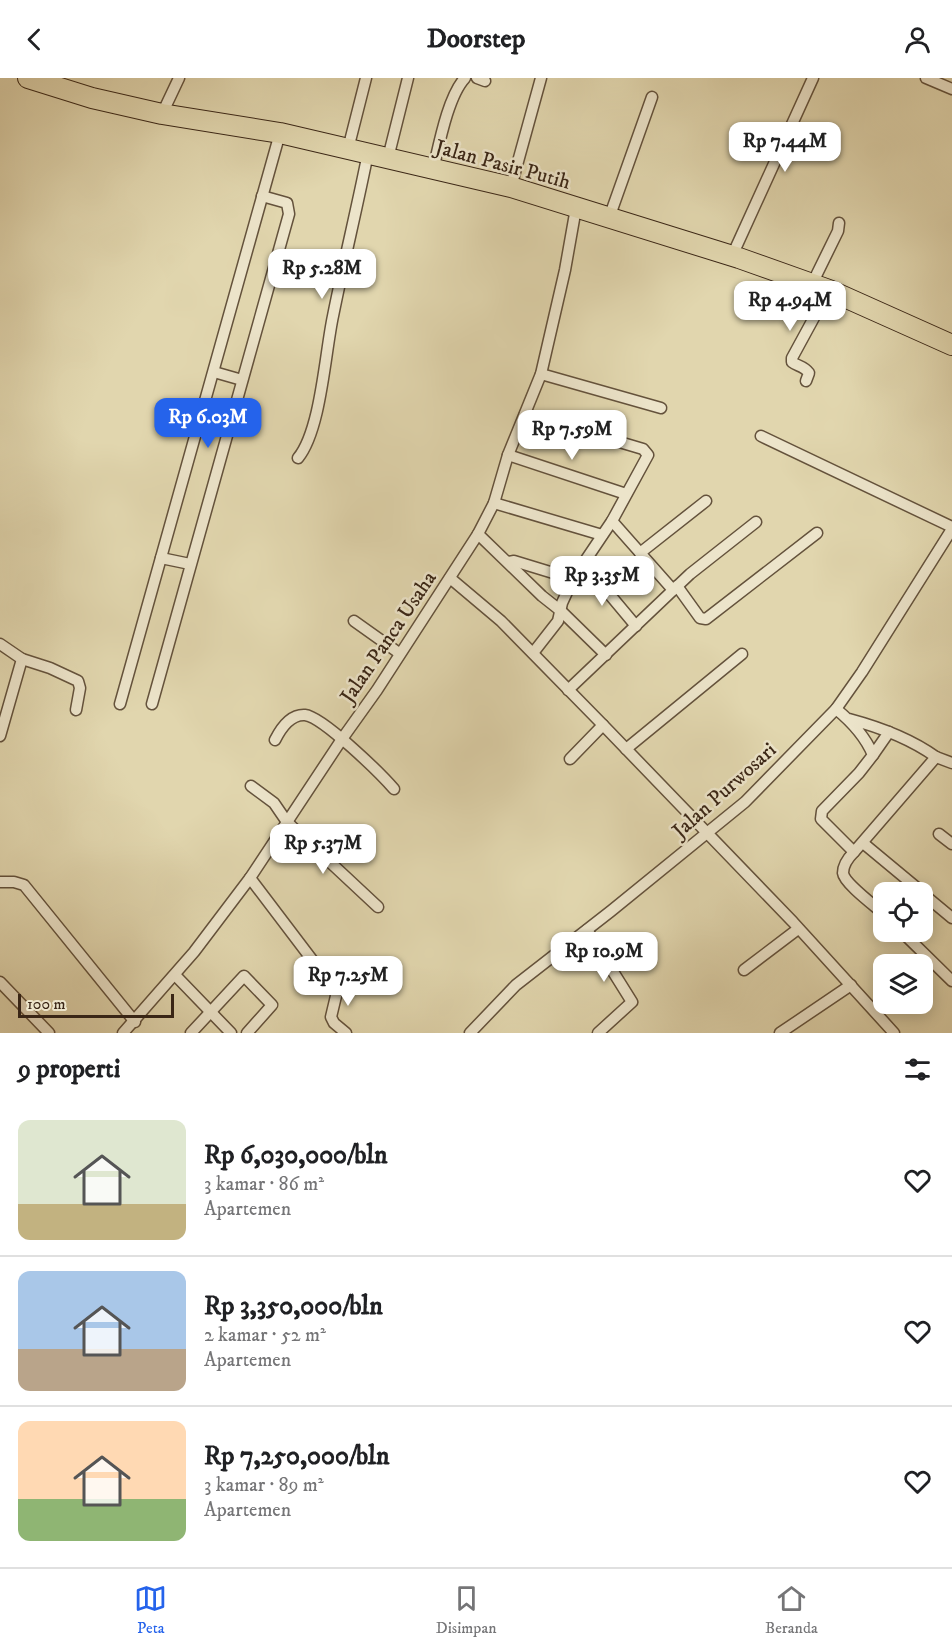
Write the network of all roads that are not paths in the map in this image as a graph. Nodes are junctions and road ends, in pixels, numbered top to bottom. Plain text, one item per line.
1 (28, 78) edge
2 (179, 78) edge
3 (366, 78) edge
4 (408, 78) edge
5 (465, 78) edge
6 (541, 78) edge
7 (813, 78) edge
8 (926, 78) edge
9 (952, 89) edge
10 (652, 97) dead end
11 (162, 114) junction
12 (280, 133) junction
13 (348, 148) junction
14 (368, 153) junction
15 (388, 159) junction
16 (433, 170) junction
17 (511, 187) junction
18 (262, 196) junction
19 (576, 208) junction
20 (609, 218) junction
21 (839, 223) dead end
22 (732, 256) junction
23 (820, 287) junction
24 (952, 345) edge
25 (214, 372) junction
26 (541, 374) junction
27 (242, 380) junction
28 (806, 381) dead end
29 (661, 408) dead end
30 (525, 414) junction
31 (761, 435) dead end
32 (508, 455) junction
33 (298, 458) dead end
34 (626, 494) junction
35 (706, 501) dead end
36 (494, 503) junction
37 (612, 521) junction
38 (756, 522) dead end
39 (952, 528) edge
40 (817, 533) dead end
41 (478, 534) junction
42 (602, 535) junction
43 (640, 553) junction
44 (161, 558) junction
45 (508, 562) junction
46 (190, 564) junction
47 (540, 568) junction
48 (450, 578) junction
49 (573, 579) junction
50 (529, 583) junction
51 (675, 588) junction
52 (561, 611) junction
53 (354, 621) dead end
54 (636, 626) junction
55 (0, 644) edge
56 (399, 653) junction
57 (533, 653) junction
58 (742, 654) dead end
59 (606, 655) junction
60 (22, 659) junction
61 (568, 690) junction
62 (120, 704) dead end
63 (152, 704) dead end
64 (836, 709) junction
65 (76, 710) dead end
66 (849, 719) junction
67 (603, 725) junction
68 (889, 732) junction
69 (0, 736) edge
70 (342, 738) junction
71 (275, 740) dead end
72 (626, 748) junction
73 (873, 755) junction
74 (936, 757) junction
75 (570, 759) dead end
76 (952, 763) edge
77 (251, 786) dead end
78 (394, 789) dead end
79 (287, 822) junction
80 (707, 834) junction
81 (939, 834) dead end
82 (863, 843) junction
83 (952, 844) edge
84 (854, 852) junction
85 (250, 878) junction
86 (0, 882) edge
87 (909, 882) edge
88 (933, 902) edge
89 (873, 904) edge
90 (378, 907) dead end
91 (952, 918) edge
92 (798, 929) junction
93 (587, 930) junction
94 (912, 942) edge
95 (744, 970) dead end
96 (175, 975) junction
97 (952, 981) edge
98 (0, 982) edge
99 (850, 985) junction
100 (211, 1012) junction
101 (135, 1022) junction
102 (49, 1033) edge
103 (123, 1033) edge
104 (192, 1033) edge
105 (231, 1033) edge
106 (247, 1033) edge
107 (346, 1033) edge
108 (470, 1033) edge
109 (598, 1033) edge
110 (780, 1033) edge
111 (894, 1033) edge

1 - 11 highway, Jalan Pasir Putih
2 - 11 street
3 - 13 street
4 - 15 street
5 - 16 street
6 - 17 street
7 - 22 street
8 - 9 street
10 - 20 street
11 - 12 highway, Jalan Pasir Putih
12 - 13 highway, Jalan Pasir Putih
12 - 18 street
13 - 14 highway, Jalan Pasir Putih
14 - 15 highway, Jalan Pasir Putih
14 - 33 street
15 - 16 highway, Jalan Pasir Putih
16 - 17 highway, Jalan Pasir Putih
17 - 19 highway, Jalan Pasir Putih
18 - 25 street
18 - 27 street
19 - 20 highway, Jalan Pasir Putih
19 - 26 street, Jalan Panca Usaha
20 - 22 highway, Jalan Pasir Putih
21 - 23 street
22 - 23 highway, Jalan Pasir Putih
23 - 24 highway, Jalan Pasir Putih
23 - 28 street
25 - 27 street
25 - 44 street
26 - 29 street
26 - 30 street, Jalan Panca Usaha
27 - 46 street
30 - 32 street, Jalan Panca Usaha
30 - 34 street
31 - 39 street
32 - 34 street
32 - 36 street, Jalan Panca Usaha
34 - 37 street
35 - 43 street
36 - 41 street, Jalan Panca Usaha
36 - 42 street
37 - 42 street
37 - 43 street
38 - 51 street
39 - 64 street, Jalan Purwosari
40 - 51 street
41 - 45 street
41 - 48 street, Jalan Panca Usaha
42 - 49 street
43 - 51 street
44 - 46 street
44 - 62 street
45 - 47 street
45 - 50 street
46 - 63 street
47 - 49 street
47 - 50 street
48 - 56 street, Jalan Panca Usaha
48 - 57 street
49 - 52 street
49 - 54 street
50 - 52 street
51 - 54 street
52 - 57 street
52 - 59 street
53 - 56 street
54 - 59 street
55 - 60 street
56 - 70 street, Jalan Panca Usaha
57 - 61 street
58 - 72 street
59 - 61 street
60 - 65 street
60 - 69 street
61 - 67 street
64 - 66 street
64 - 80 street, Jalan Purwosari
66 - 68 street
66 - 73 street
67 - 72 street
67 - 75 street
68 - 73 street
68 - 74 street
70 - 71 street
70 - 78 street
70 - 79 street, Jalan Panca Usaha
72 - 80 street
73 - 84 street
74 - 76 street
74 - 82 street
77 - 79 street
79 - 85 street, Jalan Panca Usaha
79 - 90 street
80 - 92 street
80 - 93 street, Jalan Purwosari
81 - 83 street
82 - 84 street
82 - 87 street
84 - 89 street
85 - 96 street, Jalan Panca Usaha
85 - 107 street
86 - 101 street
88 - 91 street
92 - 95 street
92 - 99 street
93 - 108 street, Jalan Purwosari
93 - 109 street
94 - 97 street
96 - 100 street
96 - 101 street, Jalan Panca Usaha
98 - 102 street
99 - 110 street
99 - 111 street
100 - 104 street
100 - 105 street
100 - 106 street
101 - 103 street, Jalan Panca Usaha

